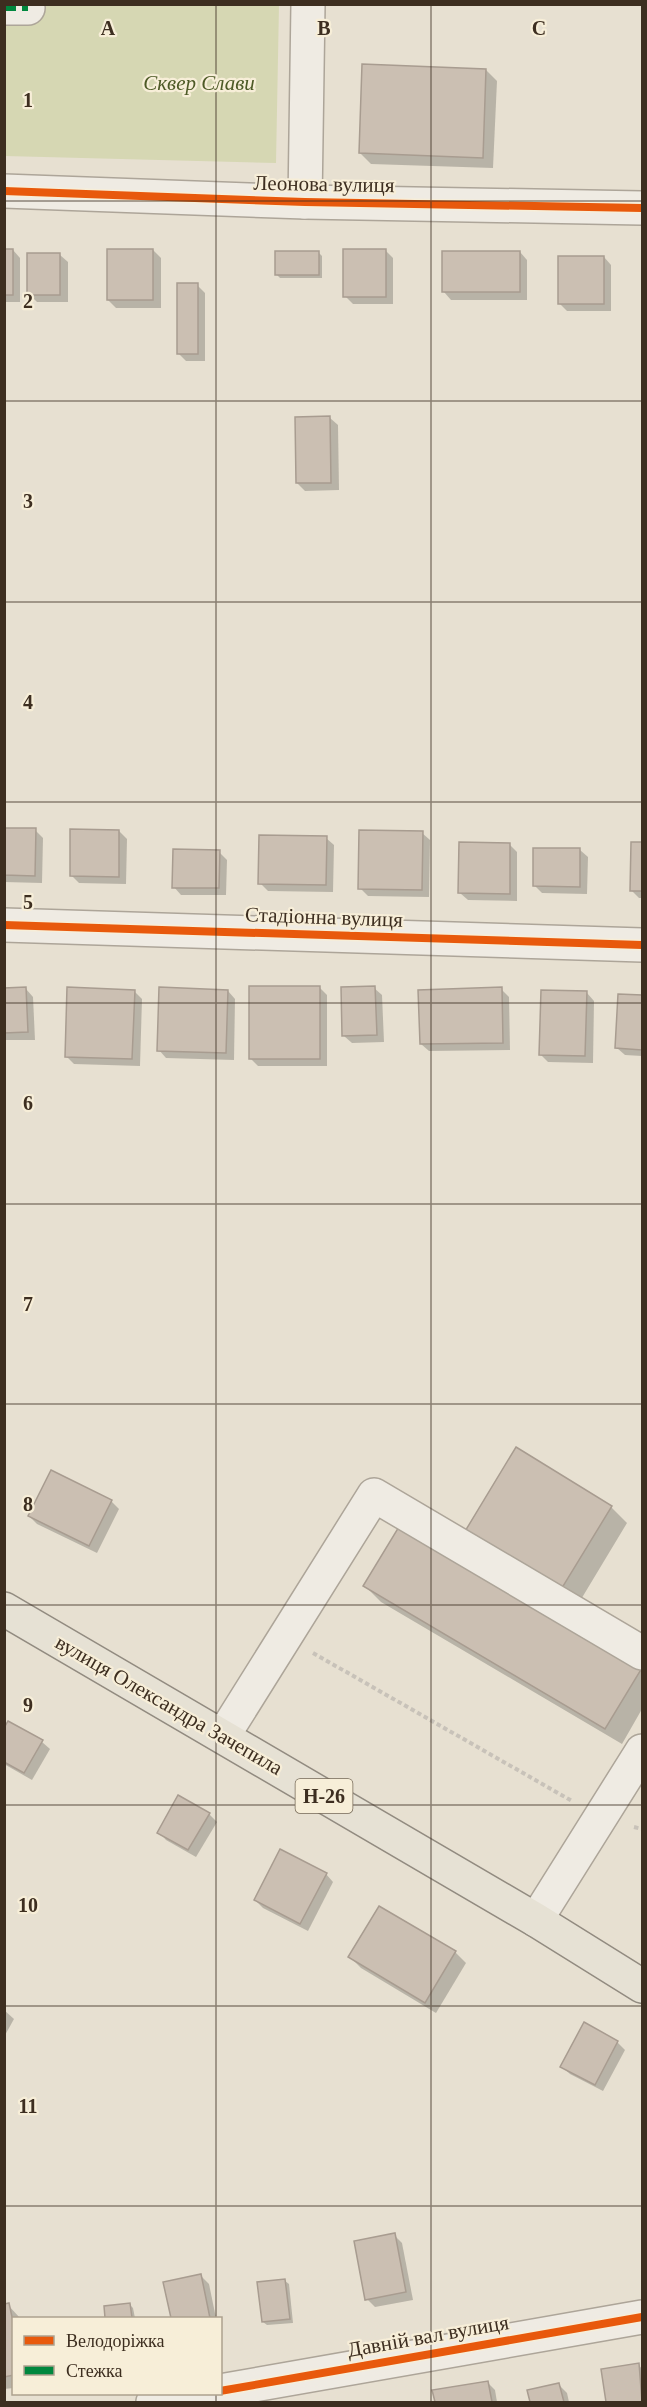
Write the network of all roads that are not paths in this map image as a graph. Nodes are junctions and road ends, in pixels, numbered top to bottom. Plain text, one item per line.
1 (308, 4) edge
2 (4, 191) edge
3 (305, 202) junction
4 (642, 208) edge
5 (4, 925) edge
6 (642, 945) edge
7 (4, 1609) edge
8 (642, 1653) edge
9 (223, 1736) junction
10 (642, 1751) edge
11 (536, 1920) junction
12 (642, 1986) edge
13 (642, 2317) edge
14 (222, 2391) edge
15 (199, 2395) edge
16 (153, 2403) edge

1 - 3 street
2 - 3 street, Леонова вулиця
3 - 4 street, Леонова вулиця
5 - 6 street, Стадіонна вулиця
7 - 9 main road, вулиця Олександра Зачепила / Н-26
8 - 9 street
9 - 11 main road, вулиця Олександра Зачепила / Н-26
10 - 11 street
11 - 12 main road, вулиця Олександра Зачепила / Н-26
13 - 14 street, Давній вал вулиця
15 - 16 street

